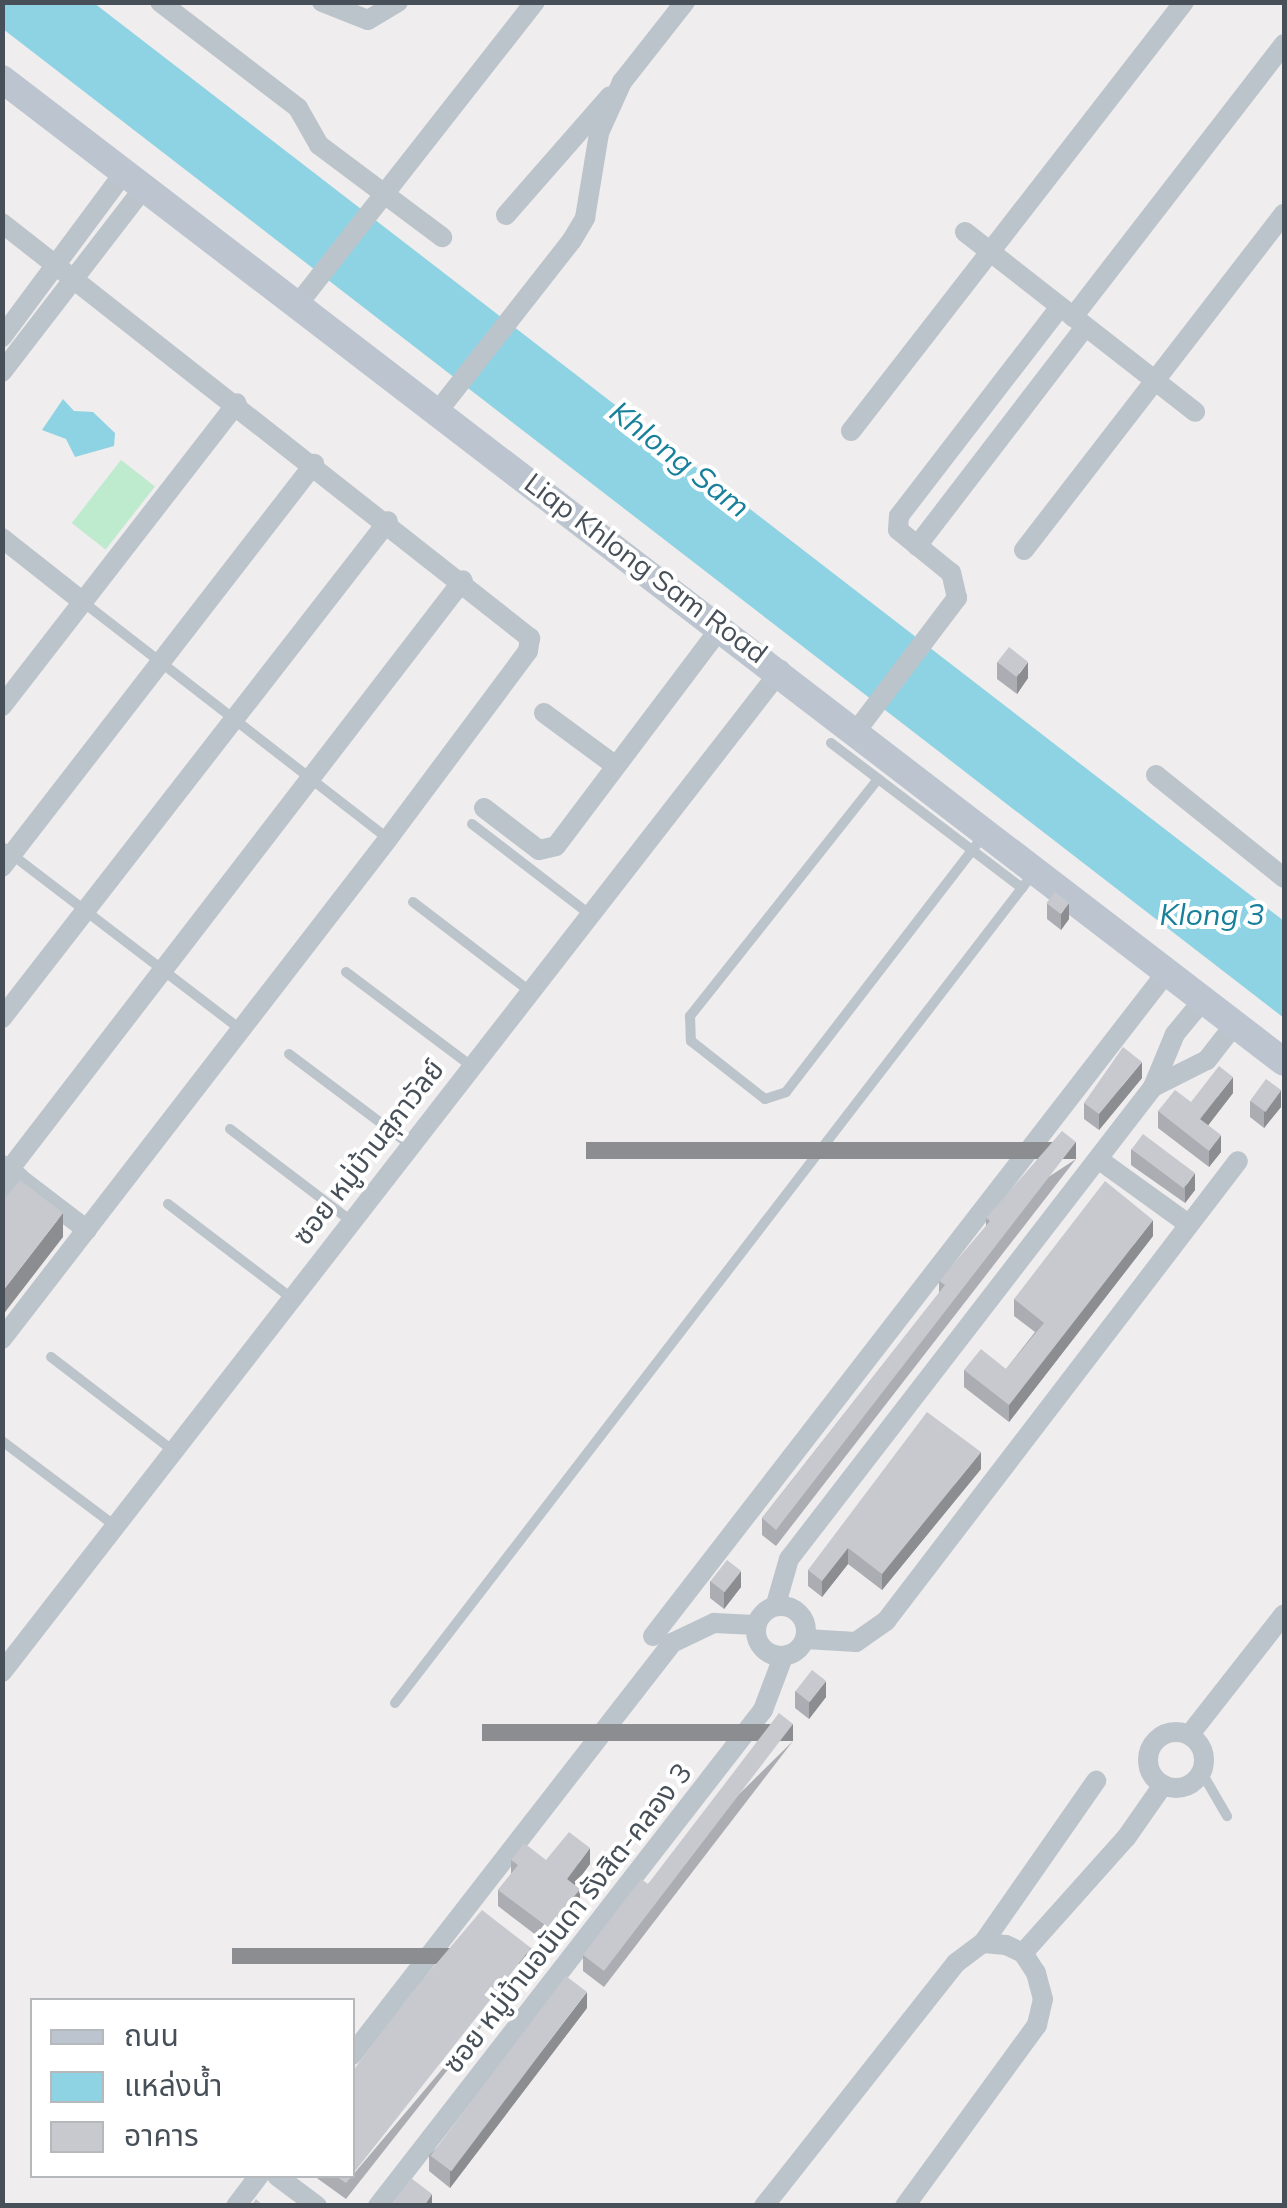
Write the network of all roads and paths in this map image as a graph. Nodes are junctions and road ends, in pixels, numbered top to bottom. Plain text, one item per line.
1 (160, 2) edge
2 (322, 2) edge
3 (398, 2) edge
4 (535, 2) edge
5 (685, 2) edge
6 (1184, 2) edge
7 (1284, 44) edge
8 (2, 79) edge
9 (622, 82) junction
10 (133, 181) junction
11 (378, 197) junction
12 (1284, 214) edge
13 (506, 215) dead end
14 (2, 223) edge
15 (965, 232) dead end
16 (442, 237) dead end
17 (990, 252) junction
18 (65, 271) junction
19 (298, 304) junction
20 (1072, 317) junction
21 (2, 337) edge
22 (2, 372) edge
23 (1154, 382) junction
24 (236, 404) junction
25 (438, 411) junction
26 (1195, 412) dead end
27 (852, 431) dead end
28 (314, 464) junction
29 (388, 522) junction
30 (4, 542) edge
31 (917, 546) junction
32 (1024, 550) dead end
33 (463, 580) junction
34 (83, 602) junction
35 (721, 627) junction
36 (160, 662) junction
37 (781, 670) junction
38 (2, 706) edge
39 (544, 713) dead end
40 (234, 720) junction
41 (857, 730) junction
42 (831, 743) dead end
43 (616, 766) junction
44 (1156, 775) dead end
45 (310, 779) junction
46 (878, 779) junction
47 (478, 816) joint
48 (388, 839) junction
49 (979, 841) junction
50 (6, 856) edge
51 (1029, 878) junction
52 (1284, 878) edge
53 (413, 902) dead end
54 (86, 910) junction
55 (588, 912) junction
56 (1168, 969) junction
57 (163, 970) junction
58 (346, 972) dead end
59 (528, 990) junction
60 (1204, 999) junction
61 (2, 1018) edge
62 (1235, 1024) junction
63 (241, 1030) junction
64 (289, 1054) dead end
65 (1284, 1062) edge
66 (470, 1064) junction
67 (1153, 1087) junction
68 (230, 1129) dead end
69 (409, 1144) junction
70 (1098, 1159) junction
71 (1238, 1161) dead end
72 (10, 1170) edge
73 (2, 1198) edge
74 (168, 1204) dead end
75 (351, 1221) junction
76 (1188, 1224) junction
77 (87, 1230) junction
78 (290, 1297) junction
79 (2, 1339) edge
80 (52, 1357) dead end
81 (2, 1441) edge
82 (172, 1450) junction
83 (114, 1525) junction
84 (776, 1604) junction
85 (1284, 1614) edge
86 (756, 1625) junction
87 (652, 1636) dead end
88 (806, 1639) junction
89 (783, 1657) junction
90 (2, 1672) edge
91 (395, 1702) dead end
92 (1190, 1734) junction
93 (1202, 1773) junction
94 (1096, 1781) dead end
95 (1163, 1785) junction
96 (1227, 1816) dead end
97 (984, 1942) junction
98 (1024, 1954) junction
99 (355, 2051) edge
100 (257, 2178) edge
101 (280, 2178) edge
102 (236, 2206) edge
103 (317, 2206) edge
104 (378, 2206) edge
105 (764, 2206) edge
106 (904, 2206) edge

1 - 11 street
2 - 3 street
4 - 11 street
5 - 9 street
6 - 17 street
7 - 20 street
8 - 10 main road, Liap Khlong Sam Road
9 - 13 street
9 - 25 street
10 - 18 street
10 - 19 main road, Liap Khlong Sam Road
11 - 16 street
11 - 19 street
12 - 23 street
14 - 18 street
15 - 17 street
17 - 20 street
17 - 27 street
18 - 21 street
18 - 22 street
18 - 24 street
19 - 25 main road, Liap Khlong Sam Road
20 - 23 street
20 - 31 street
20 - 31 street
23 - 26 street
23 - 32 street
24 - 28 street
24 - 34 street
25 - 35 main road, Liap Khlong Sam Road
28 - 29 street
28 - 36 street
29 - 33 street
29 - 40 street
30 - 34 street
31 - 41 street
33 - 45 street
33 - 48 street
34 - 36 lane
34 - 38 street
35 - 37 main road, Liap Khlong Sam Road
35 - 43 street
36 - 40 lane
36 - 50 street
37 - 41 main road, Liap Khlong Sam Road
37 - 55 street, ซอย หมู่บ้านสุภาวัลย์
39 - 43 street
40 - 45 lane
40 - 54 street
41 - 49 main road, Liap Khlong Sam Road
42 - 46 lane
43 - 47 street
44 - 52 street
45 - 48 lane
45 - 57 street
46 - 49 lane
46 - 49 lane
47 - 55 lane
48 - 63 street
49 - 51 main road, Liap Khlong Sam Road
50 - 54 lane
51 - 56 main road, Liap Khlong Sam Road
51 - 91 lane
53 - 59 lane
54 - 57 lane
54 - 61 street
55 - 59 street, ซอย หมู่บ้านสุภาวัลย์
56 - 60 main road, Liap Khlong Sam Road
56 - 87 street
57 - 63 lane
57 - 72 street
58 - 66 lane
59 - 66 street, ซอย หมู่บ้านสุภาวัลย์
60 - 62 main road, Liap Khlong Sam Road
60 - 67 street
62 - 65 main road, Liap Khlong Sam Road
62 - 67 street
63 - 77 street
64 - 69 lane
66 - 69 street, ซอย หมู่บ้านสุภาวัลย์
67 - 70 street
68 - 75 lane
69 - 75 street, ซอย หมู่บ้านสุภาวัลย์
70 - 76 street
70 - 84 street
71 - 76 street
72 - 73 street
72 - 77 street
74 - 78 lane
75 - 78 street, ซอย หมู่บ้านสุภาวัลย์
76 - 88 street
77 - 79 street
78 - 82 street, ซอย หมู่บ้านสุภาวัลย์
80 - 82 lane
81 - 83 lane
82 - 83 street, ซอย หมู่บ้านสุภาวัลย์
83 - 90 street, ซอย หมู่บ้านสุภาวัลย์
84 - 86 street
84 - 88 street
85 - 92 street
86 - 89 street
86 - 99 street
88 - 89 street
89 - 104 street, ซอย หมู่บ้านอนันดา รังสิต-คลอง 3
92 - 93 street
92 - 95 street
93 - 95 street
93 - 96 lane
94 - 97 street
95 - 98 street
97 - 98 street
97 - 105 street
98 - 106 street
100 - 102 street
101 - 103 street

